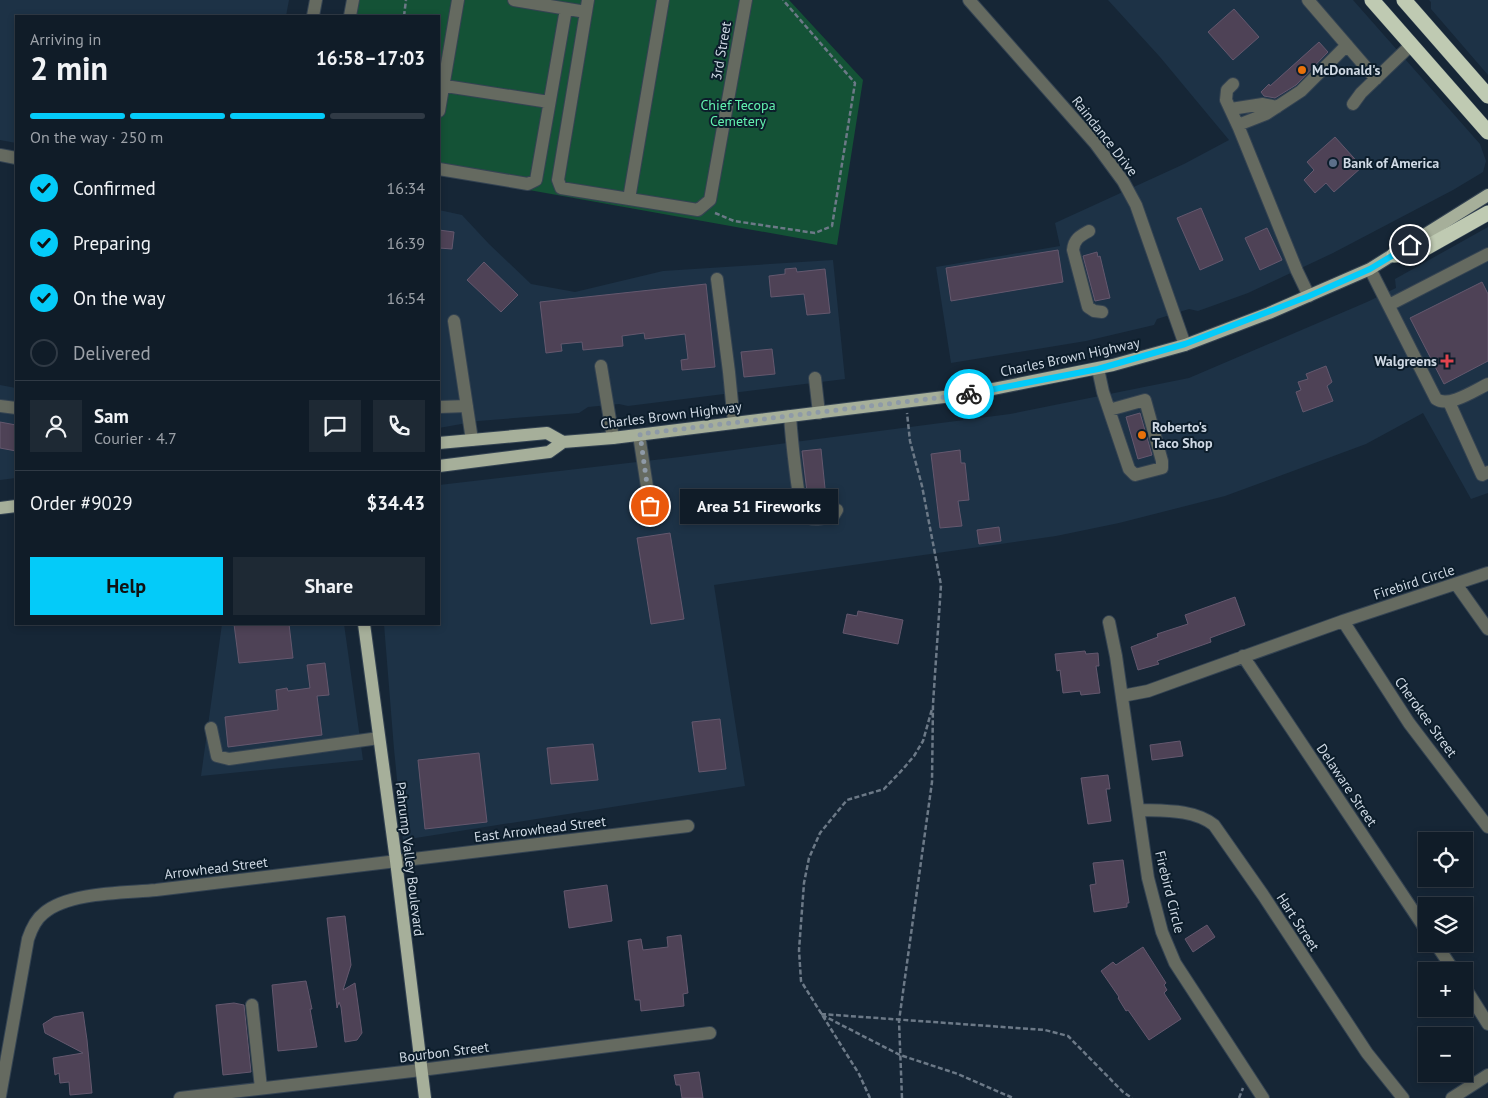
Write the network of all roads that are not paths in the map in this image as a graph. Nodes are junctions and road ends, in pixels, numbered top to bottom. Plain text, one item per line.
1 (316, 0) edge
2 (353, 0) edge
3 (458, 0) edge
4 (514, 0) edge
5 (662, 0) edge
6 (746, 0) edge
7 (969, 0) edge
8 (1308, 0) edge
9 (1372, 0) edge
10 (1386, 0) edge
11 (1405, 1) edge
12 (587, 6) edge
13 (566, 9) junction
14 (313, 15) edge
15 (350, 15) edge
16 (1411, 44) junction
17 (1347, 45) junction
18 (1376, 79) junction
19 (1233, 84) dead end
20 (441, 85) edge
21 (1488, 96) edge
22 (440, 98) edge
23 (550, 102) junction
24 (1353, 104) dead end
25 (1277, 107) junction
26 (1231, 109) junction
27 (1238, 125) junction
28 (1488, 132) edge
29 (0, 155) edge
30 (15, 158) edge
31 (440, 169) edge
32 (1488, 195) edge
33 (629, 199) junction
34 (1488, 213) edge
35 (1089, 231) dead end
36 (1394, 255) junction
37 (1487, 256) edge
38 (1370, 269) junction
39 (717, 279) dead end
40 (1309, 296) junction
41 (1389, 305) junction
42 (1102, 312) dead end
43 (454, 321) dead end
44 (1185, 344) junction
45 (601, 366) dead end
46 (1098, 369) junction
47 (815, 378) dead end
48 (1487, 388) edge
49 (1449, 402) junction
50 (0, 406) edge
51 (467, 406) junction
52 (440, 407) edge
53 (15, 408) edge
54 (1109, 410) junction
55 (819, 412) junction
56 (790, 416) junction
57 (734, 423) junction
58 (640, 434) junction
59 (613, 438) junction
60 (472, 440) junction
61 (563, 442) junction
62 (440, 443) edge
63 (440, 466) edge
64 (1488, 472) edge
65 (15, 506) edge
66 (650, 506) dead end
67 (0, 508) edge
68 (837, 510) dead end
69 (1488, 573) edge
70 (1456, 584) junction
71 (1343, 621) junction
72 (1109, 622) dead end
73 (364, 625) edge
74 (1488, 630) edge
75 (1243, 656) junction
76 (1122, 696) junction
77 (211, 728) dead end
78 (379, 738) junction
79 (1139, 810) junction
80 (688, 826) dead end
81 (1488, 827) edge
82 (396, 861) junction
83 (1418, 918) edge
84 (1473, 1000) edge
85 (252, 1005) dead end
86 (1488, 1024) edge
87 (710, 1032) dead end
88 (421, 1070) junction
89 (1488, 1075) edge
90 (261, 1088) junction
91 (0, 1096) edge
92 (180, 1098) edge
93 (425, 1098) edge
94 (1263, 1098) edge
95 (1403, 1098) edge
96 (1452, 1098) edge

1 - 14 street
2 - 15 street
3 - 20 street
4 - 13 street
5 - 33 street
6 - 33 street, 3rd Street
7 - 44 street, Raindance Drive
8 - 17 street
9 - 16 highway
10 - 11 highway
11 - 21 highway
12 - 13 street
12 - 33 street
13 - 23 street
16 - 18 street
16 - 28 highway
17 - 18 street
17 - 25 street
18 - 24 street
19 - 26 street
20 - 22 street
20 - 23 street
23 - 31 street
25 - 26 street
25 - 27 street
26 - 27 street
27 - 40 street
29 - 30 street
32 - 36 main road, Charles Brown Highway
34 - 36 highway
35 - 42 street
36 - 38 main road, Charles Brown Highway
37 - 41 street
38 - 40 main road, Charles Brown Highway
38 - 41 street
39 - 57 street
40 - 44 main road, Charles Brown Highway
41 - 49 street
43 - 51 street
44 - 46 main road, Charles Brown Highway
45 - 59 street
46 - 54 street
46 - 55 main road, Charles Brown Highway
47 - 55 street
48 - 49 street
49 - 64 street
50 - 53 street
51 - 52 street
51 - 60 street
54 - 54 street
55 - 56 main road, Charles Brown Highway
56 - 57 main road, Charles Brown Highway
56 - 68 street
57 - 58 main road, Charles Brown Highway
58 - 59 main road, Charles Brown Highway
58 - 66 street
59 - 61 main road, Charles Brown Highway
60 - 61 main road, Charles Brown Highway
60 - 62 main road, Charles Brown Highway
61 - 63 main road, Charles Brown Highway
65 - 67 main road
69 - 70 street, Firebird Circle
70 - 71 street, Firebird Circle
70 - 74 street
71 - 75 street, Firebird Circle
71 - 81 street, Cherokee Street
72 - 76 street, Firebird Circle
73 - 78 main road, Pahrump Valley Boulevard
75 - 76 street, Firebird Circle
75 - 83 street, Delaware Street
76 - 79 street, Firebird Circle
77 - 78 street
78 - 82 main road, Pahrump Valley Boulevard
79 - 94 street, Firebird Circle
79 - 95 street, Hart Street
80 - 82 street, East Arrowhead Street
82 - 88 main road, Pahrump Valley Boulevard
82 - 91 street, Arrowhead Street
84 - 86 street
85 - 90 street
87 - 88 street, Bourbon Street
88 - 90 street, Bourbon Street
88 - 93 main road, Pahrump Valley Boulevard
89 - 96 street
90 - 92 street, Bourbon Street

